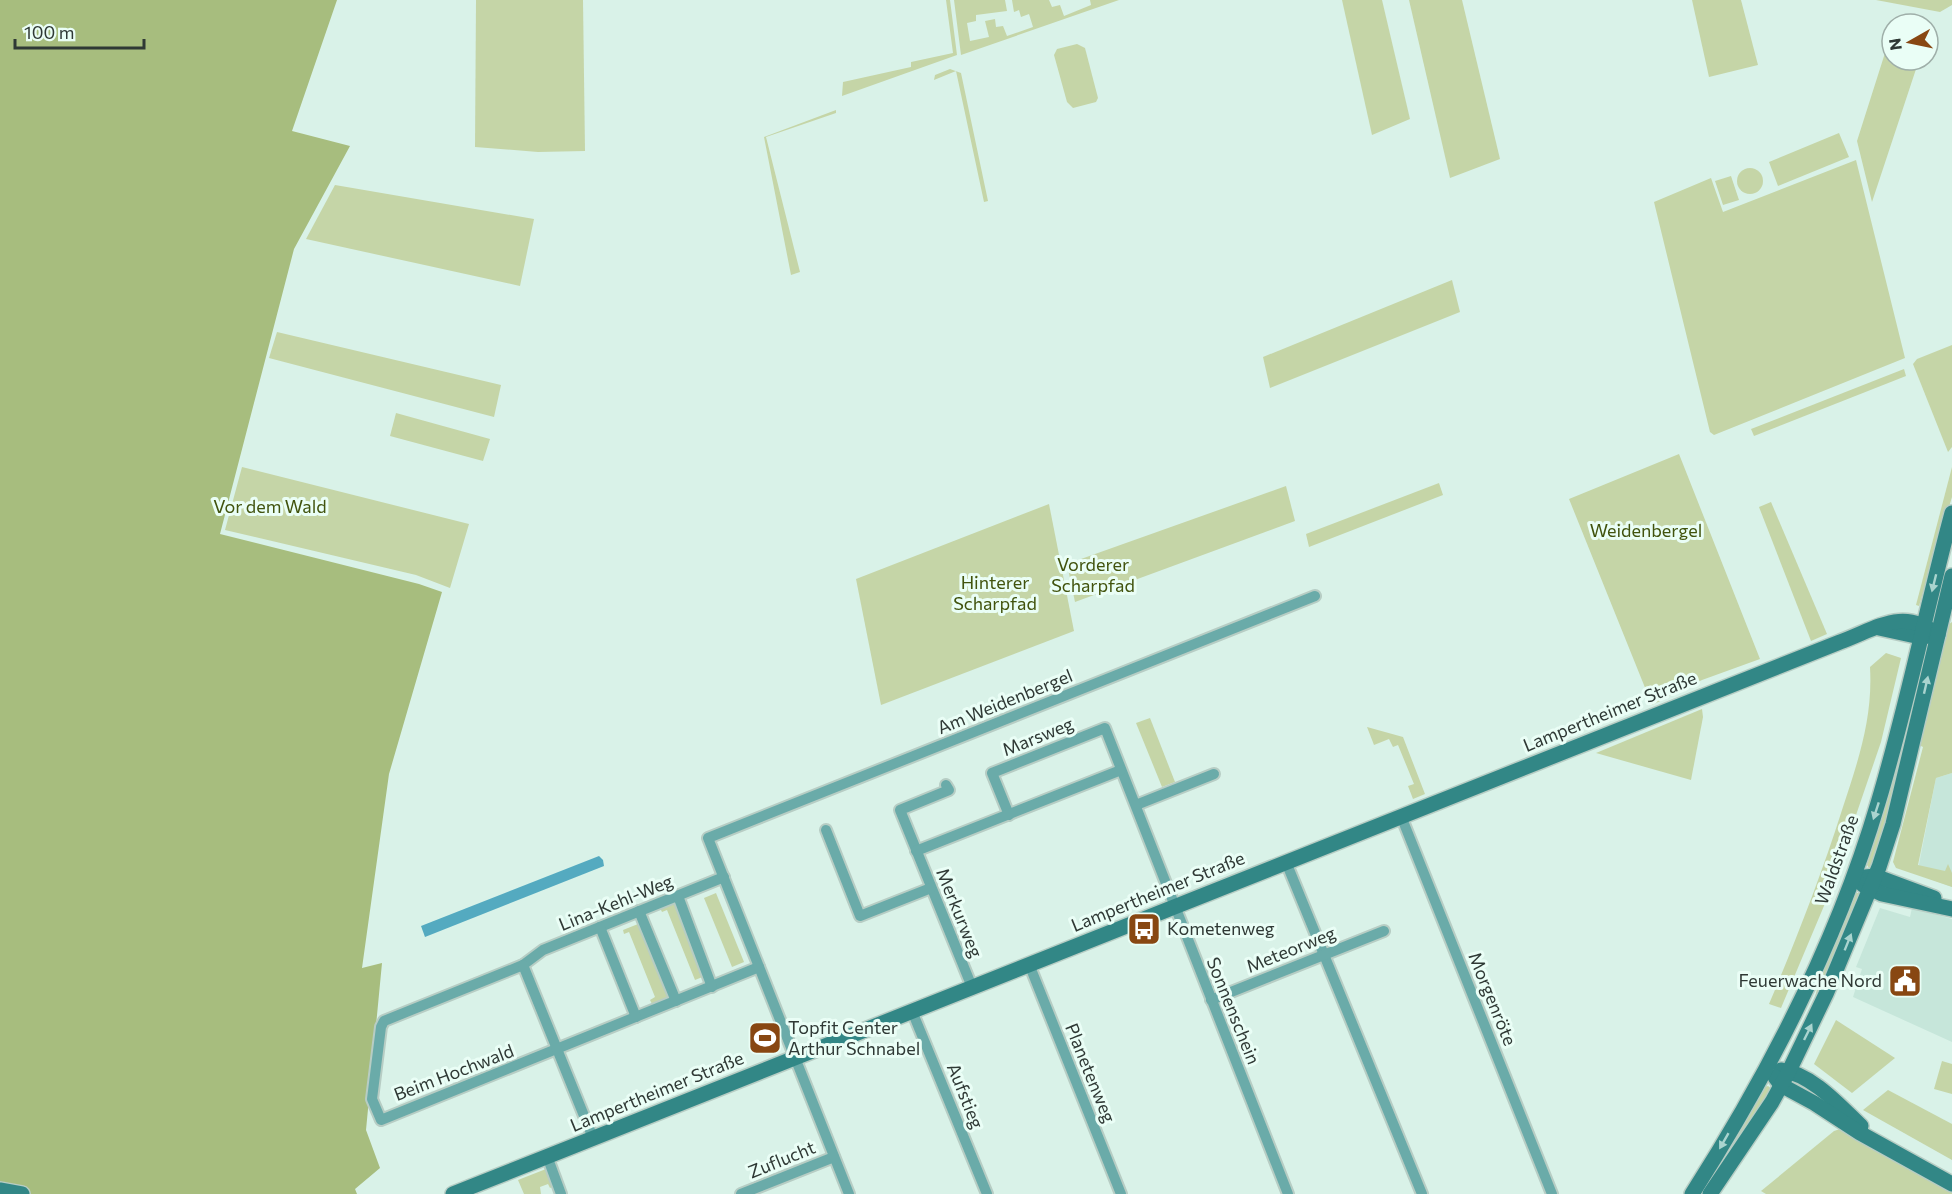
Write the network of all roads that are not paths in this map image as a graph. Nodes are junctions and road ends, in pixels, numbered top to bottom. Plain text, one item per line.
1 (1952, 513) edge
2 (1952, 576) edge
3 (1315, 596) dead end
4 (1922, 630) junction
5 (1938, 635) junction
6 (1105, 728) joint
7 (1121, 770) junction
8 (1214, 774) dead end
9 (946, 785) dead end
10 (1136, 805) junction
11 (1009, 815) junction
12 (1401, 816) junction
13 (825, 830) dead end
14 (916, 851) junction
15 (1286, 862) junction
16 (1854, 877) junction
17 (724, 878) junction
18 (1872, 883) junction
19 (931, 888) junction
20 (678, 896) junction
21 (1952, 904) edge
22 (1174, 907) junction
23 (1952, 909) edge
24 (639, 911) junction
25 (600, 927) junction
26 (1384, 931) dead end
27 (1324, 955) junction
28 (523, 964) junction
29 (1029, 964) junction
30 (759, 967) junction
31 (712, 987) junction
32 (972, 987) junction
33 (1211, 1000) junction
34 (676, 1001) junction
35 (912, 1011) junction
36 (636, 1017) junction
37 (558, 1050) junction
38 (795, 1057) junction
39 (1767, 1068) junction
40 (1789, 1071) junction
41 (1781, 1085) junction
42 (593, 1138) junction
43 (1876, 1140) junction
44 (547, 1156) junction
45 (834, 1157) junction
46 (1725, 1173) junction
47 (1948, 1180) edge
48 (0, 1190) edge
49 (22, 1194) edge
50 (453, 1194) edge
51 (561, 1194) edge
52 (741, 1194) edge
53 (849, 1194) edge
54 (987, 1194) edge
55 (1121, 1194) edge
56 (1288, 1194) edge
57 (1422, 1194) edge
58 (1552, 1194) edge
59 (1692, 1194) edge
60 (1710, 1194) edge
61 (1719, 1194) edge

1 -> 4 street, Waldstraße
2 - 5 street
3 - 17 street, Am Weidenbergel
4 - 5 street, Lampertheimer Straße
4 - 12 street, Lampertheimer Straße
4 -> 16 street, Waldstraße
18 -> 5 street
6 - 7 street, Sonnenschein
6 - 11 street, Marsweg
7 - 10 street, Sonnenschein
7 - 11 street
8 - 10 street
9 - 14 street, Merkurweg
10 - 22 street, Sonnenschein
11 - 14 street, Merkurweg
12 - 15 street, Lampertheimer Straße
12 - 58 street, Morgenröte
13 - 19 street
14 - 19 street, Merkurweg
15 - 22 street, Lampertheimer Straße
15 - 27 street
16 - 18 street
16 - 39 street, Waldstraße
17 - 20 street, Lina-Kehl-Weg
17 - 30 street
18 - 21 street
18 - 23 street
40 -> 18 street
19 - 32 street, Merkurweg
20 - 24 street, Lina-Kehl-Weg
20 - 31 street
22 - 29 street, Lampertheimer Straße
22 - 33 street, Sonnenschein
24 - 25 street, Lina-Kehl-Weg
24 - 34 street
25 - 28 street, Lina-Kehl-Weg
25 - 36 street
26 - 27 street, Meteorweg
27 - 33 street, Meteorweg
27 - 57 street
28 - 37 street
28 - 37 street, Beim Hochwald
29 - 32 street, Lampertheimer Straße
29 - 55 street, Planetenweg
30 - 31 street
30 - 38 street
31 - 34 street
32 - 35 street, Lampertheimer Straße
33 - 56 street, Sonnenschein
34 - 36 street
35 - 38 street, Lampertheimer Straße
35 - 54 street, Aufstieg
36 - 37 street
37 - 42 street
38 - 42 street, Lampertheimer Straße
38 - 45 street
39 - 40 street
39 - 41 street
39 -> 59 street, Waldstraße
40 - 41 street
40 - 43 street
41 - 43 street
41 - 46 street
42 - 44 street, Lampertheimer Straße
43 - 47 street
44 - 50 street, Lampertheimer Straße
44 - 51 street
45 - 52 street, Zuflucht
45 - 53 street
46 - 60 street
46 - 61 street
48 - 49 street

